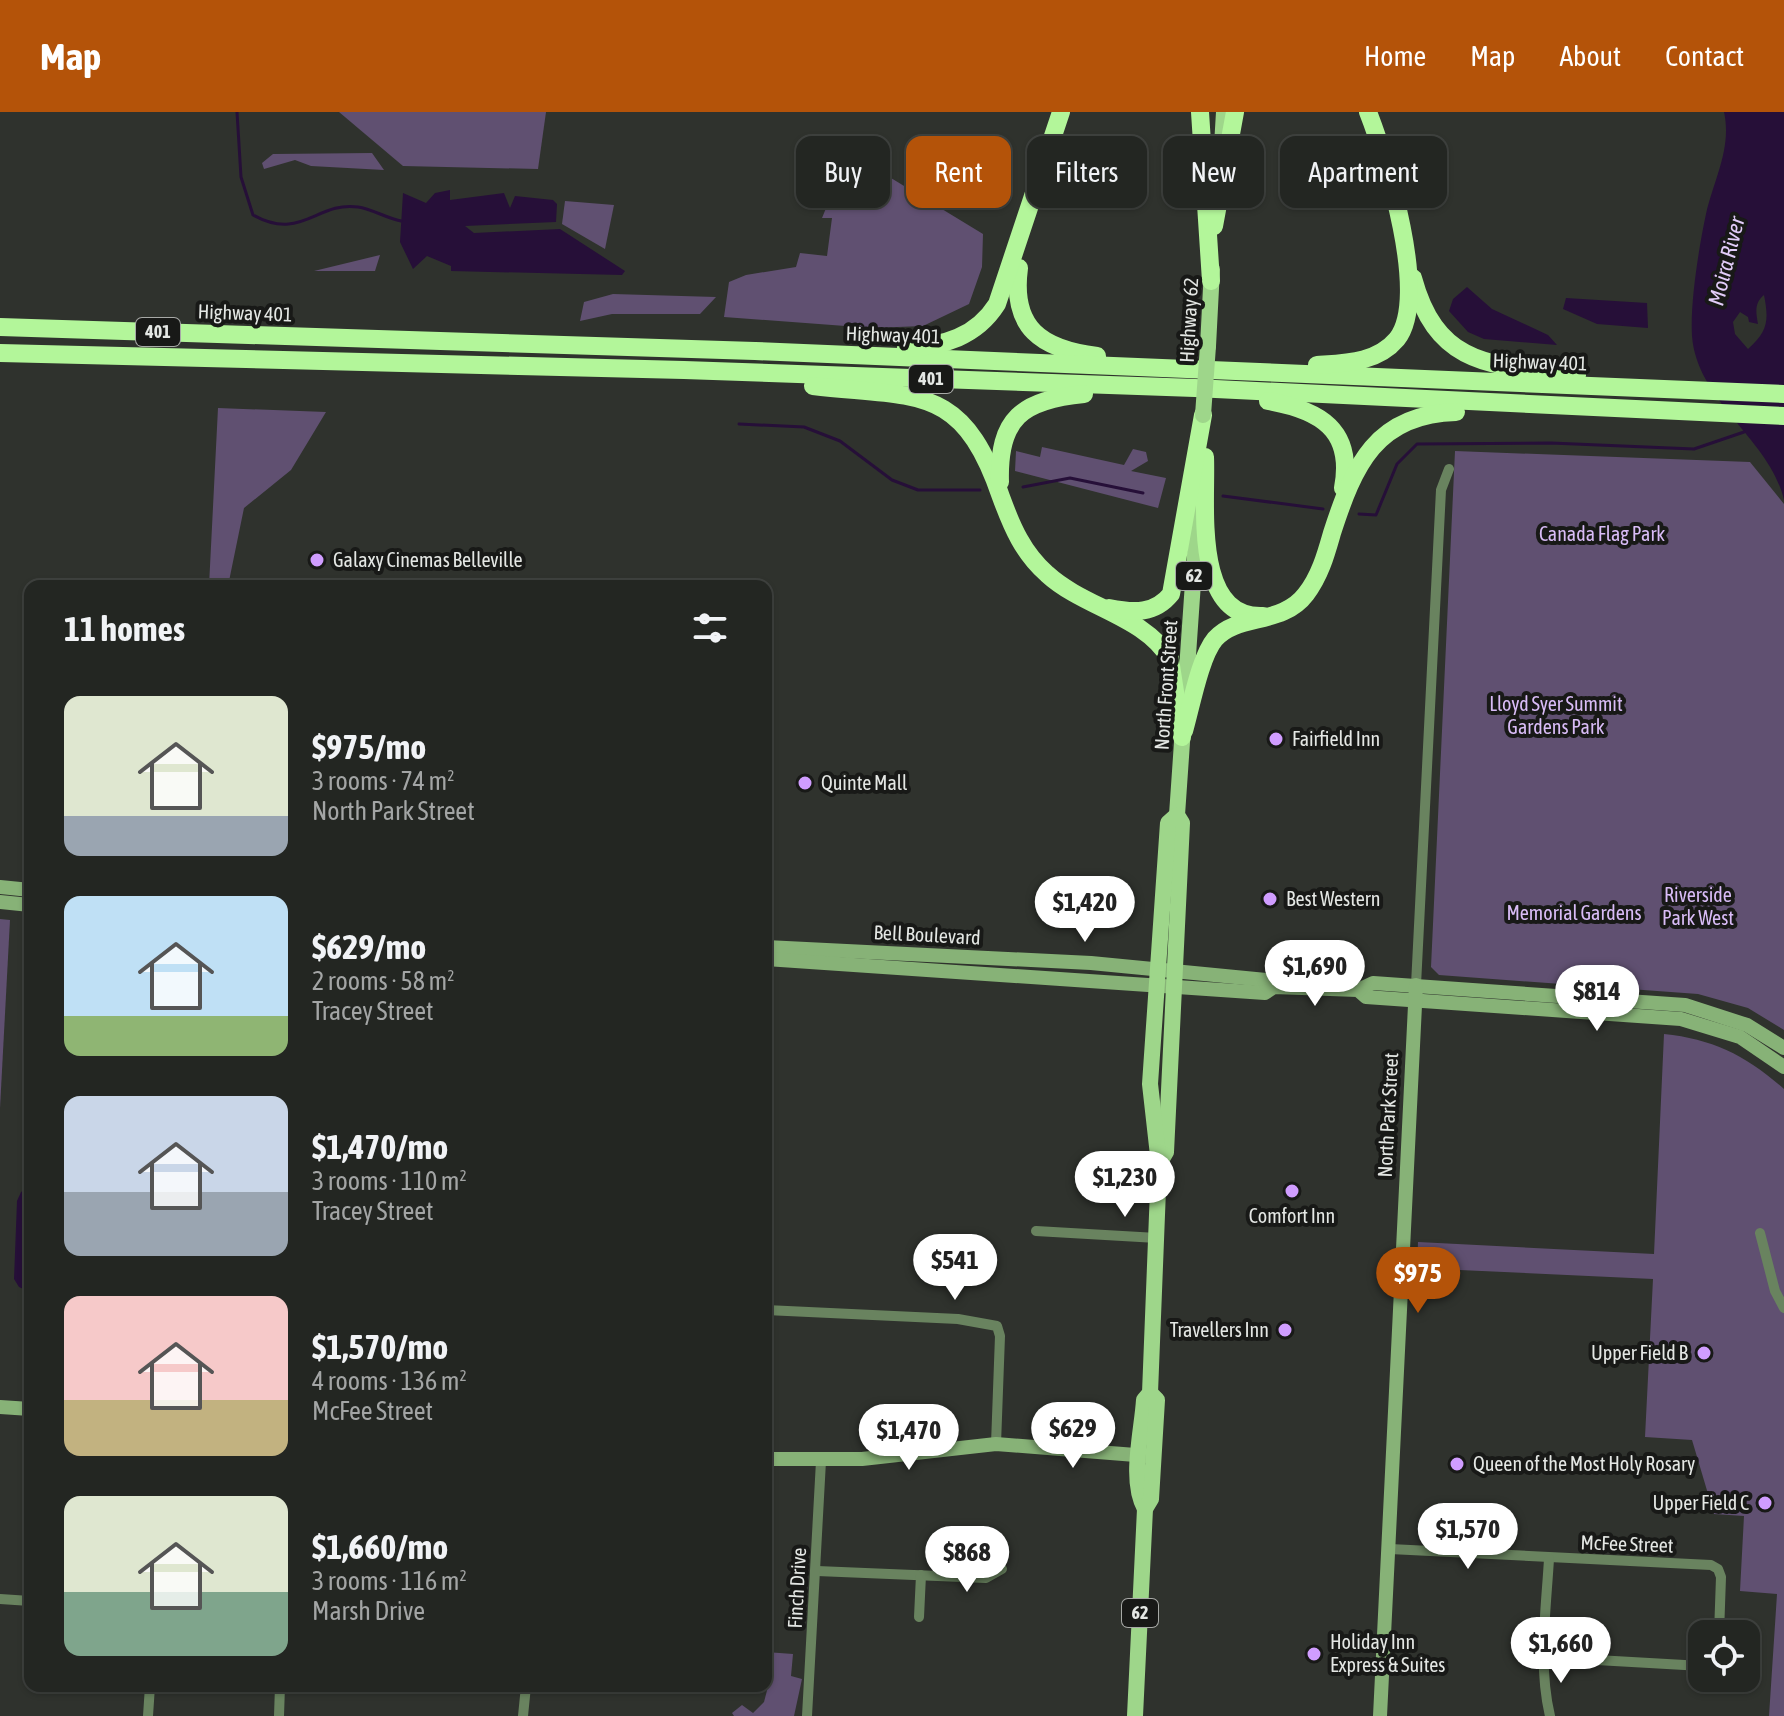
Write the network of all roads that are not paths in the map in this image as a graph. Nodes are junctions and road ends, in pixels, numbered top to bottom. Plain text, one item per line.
1 (1061, 112) edge
2 (1200, 112) edge
3 (1209, 112) edge
4 (1224, 112) edge
5 (1235, 112) edge
6 (1368, 112) edge
7 (1028, 218) junction
8 (1214, 226) junction
9 (1405, 248) junction
10 (1211, 281) junction
11 (0, 327) edge
12 (755, 351) junction
13 (0, 353) edge
14 (684, 370) junction
15 (1230, 372) junction
16 (1186, 388) junction
17 (1684, 390) junction
18 (1784, 394) edge
19 (1599, 409) junction
20 (1203, 415) junction
21 (1784, 416) edge
22 (1449, 469) dead end
23 (1001, 497) junction
24 (1337, 519) junction
25 (1087, 602) junction
26 (1281, 614) junction
27 (1182, 737) junction
28 (0, 887) edge
29 (24, 889) edge
30 (0, 902) edge
31 (24, 904) edge
32 (772, 947) edge
33 (772, 959) edge
34 (1168, 976) junction
35 (1155, 987) junction
36 (1415, 992) junction
37 (1784, 1048) edge
38 (1784, 1067) edge
39 (1159, 1164) junction
40 (1036, 1231) dead end
41 (1760, 1233) dead end
42 (1157, 1238) junction
43 (1784, 1308) edge
44 (772, 1310) edge
45 (0, 1407) edge
46 (24, 1409) edge
47 (996, 1444) junction
48 (1147, 1456) junction
49 (772, 1459) edge
50 (821, 1461) junction
51 (1390, 1549) junction
52 (1549, 1559) junction
53 (1002, 1569) dead end
54 (817, 1571) junction
55 (921, 1575) junction
56 (0, 1599) edge
57 (24, 1601) edge
58 (919, 1617) dead end
59 (1719, 1620) edge
60 (1544, 1657) junction
61 (1688, 1665) edge
62 (150, 1692) edge
63 (280, 1692) edge
64 (525, 1692) edge
65 (148, 1716) edge
66 (279, 1716) edge
67 (523, 1716) edge
68 (807, 1716) edge
69 (1135, 1716) edge
70 (1380, 1716) edge
71 (1550, 1716) edge

1 - 7 highway
2 - 10 highway
3 - 8 main road, Highway 62 / 62
4 - 8 main road, Highway 62 / 62
5 - 8 highway
6 - 9 highway
7 - 12 highway
7 - 15 highway
8 - 10 main road, Highway 62 / 62
9 - 15 highway
9 - 17 highway
10 - 20 main road, Highway 62 / 62, bridge
11 - 12 highway, Highway 401 / 401
12 - 15 highway, Highway 401 / 401
13 - 14 highway, 401
14 - 16 highway, 401
14 - 23 highway
15 - 17 highway, Highway 401 / 401
16 - 19 highway, 401
16 - 23 highway
16 - 24 highway
17 - 18 highway, Highway 401 / 401
19 - 21 highway, 401
19 - 24 highway
20 - 25 highway
20 - 26 highway
20 - 27 main road, North Front Street / 62
22 - 36 street, North Park Street
23 - 25 highway
24 - 26 highway
25 - 27 highway
26 - 27 highway
27 - 34 main road, North Front Street / 62
28 - 29 main road
30 - 31 main road
32 - 34 main road, Bell Boulevard
33 - 35 main road, Bell Boulevard
34 - 35 main road, North Front Street / 62
34 - 36 main road, Bell Boulevard
34 - 39 main road, North Front Street / 62
35 - 39 main road, North Front Street / 62
36 - 37 main road, Bell Boulevard
36 - 38 main road, Bell Boulevard
36 - 51 main road, North Park Street
39 - 42 main road, North Front Street / 62
40 - 42 street
41 - 43 street
42 - 48 main road, North Front Street / 62
44 - 47 street
45 - 46 main road
47 - 48 main road
47 - 50 main road
48 - 69 main road, North Front Street / 62
49 - 50 main road
50 - 54 street, Finch Drive
51 - 52 street, McFee Street
51 - 70 main road, North Park Street
52 - 59 street, McFee Street
52 - 60 street
53 - 55 street
54 - 55 street
54 - 68 street, Finch Drive
55 - 58 street
56 - 57 street
60 - 61 street
60 - 71 street
62 - 65 street
63 - 66 street
64 - 67 street

